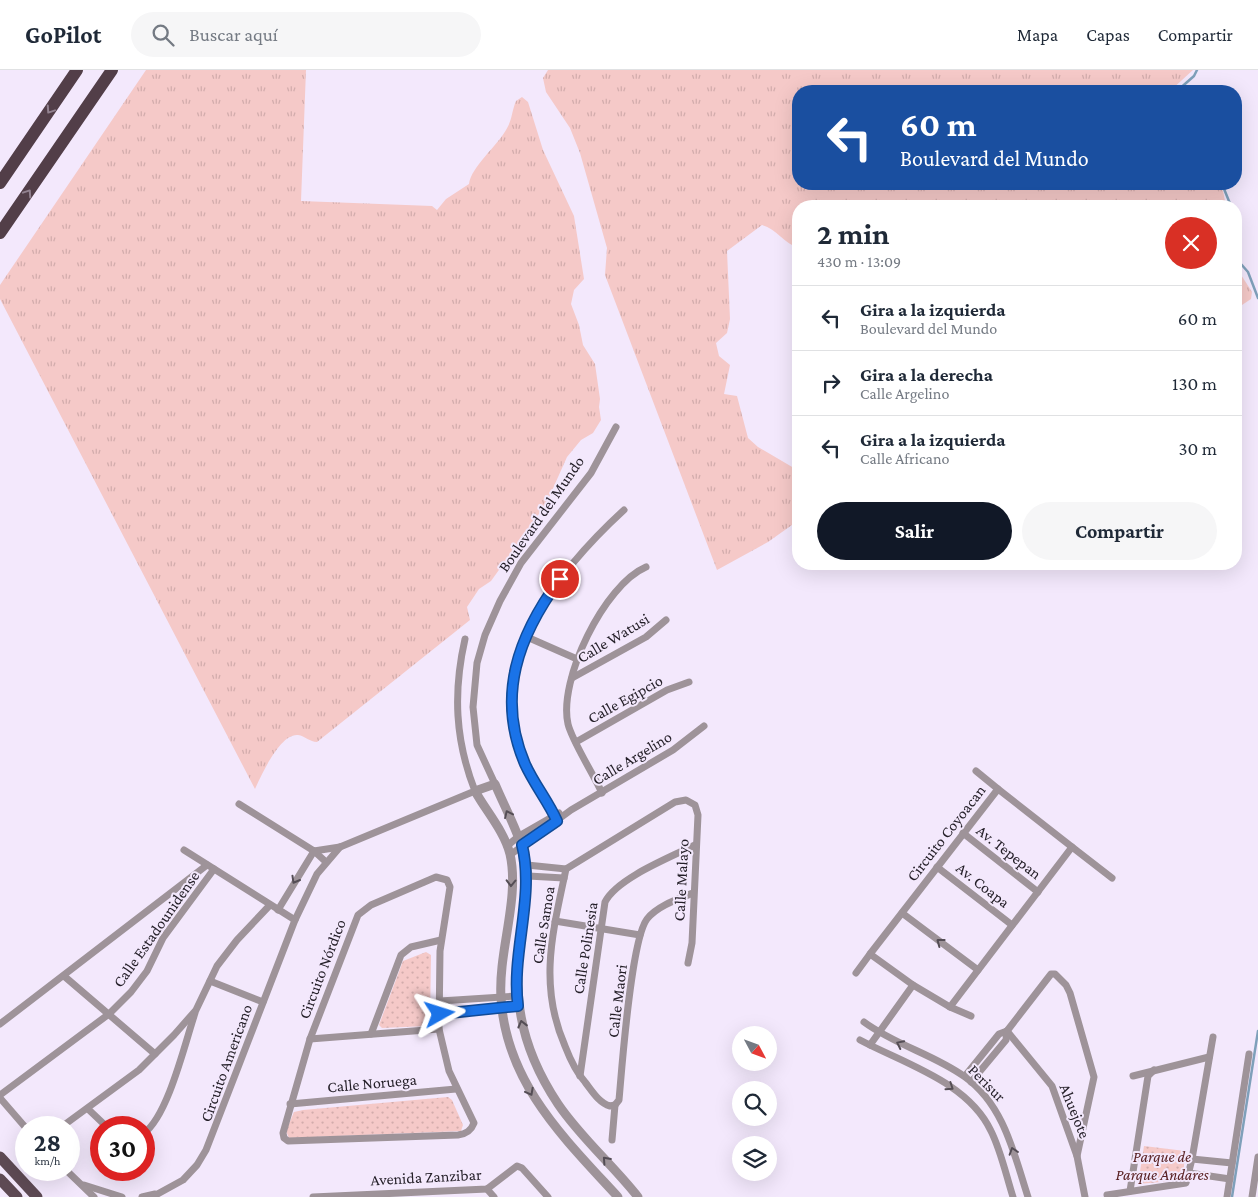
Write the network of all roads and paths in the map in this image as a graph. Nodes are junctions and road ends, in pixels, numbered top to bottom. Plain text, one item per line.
1 (77, 70) edge
2 (112, 70) edge
3 (0, 183) edge
4 (0, 233) edge
5 (616, 427) dead end
6 (624, 510) dead end
7 (646, 567) dead end
8 (666, 620) dead end
9 (527, 637) junction
10 (465, 639) dead end
11 (577, 659) junction
12 (572, 678) junction
13 (689, 682) dead end
14 (704, 726) dead end
15 (576, 742) junction
16 (976, 771) dead end
17 (495, 784) junction
18 (998, 789) junction
19 (475, 791) junction
20 (602, 793) junction
21 (690, 801) joint
22 (239, 804) dead end
23 (556, 817) junction
24 (963, 834) junction
25 (521, 840) junction
26 (695, 845) junction
27 (340, 847) junction
28 (1072, 847) junction
29 (184, 850) dead end
30 (314, 851) junction
31 (509, 851) junction
32 (326, 862) junction
33 (207, 865) junction
34 (527, 865) junction
35 (938, 867) junction
36 (214, 869) junction
37 (566, 869) junction
38 (528, 876) junction
39 (564, 878) junction
40 (1112, 878) dead end
41 (1038, 892) junction
42 (693, 893) junction
43 (270, 905) junction
44 (278, 910) junction
45 (902, 913) junction
46 (295, 920) junction
47 (555, 921) junction
48 (1012, 925) junction
49 (601, 929) junction
50 (640, 935) junction
51 (441, 940) junction
52 (870, 954) junction
53 (688, 963) dead end
54 (978, 970) junction
55 (856, 973) dead end
56 (64, 976) junction
57 (210, 981) junction
58 (913, 985) junction
59 (517, 996) junction
60 (440, 1001) junction
61 (263, 1002) junction
62 (501, 1002) junction
63 (518, 1006) junction
64 (950, 1007) junction
65 (196, 1010) junction
66 (109, 1014) junction
67 (440, 1014) junction
68 (971, 1016) dead end
69 (864, 1022) dead end
70 (0, 1024) edge
71 (439, 1028) junction
72 (1007, 1031) junction
73 (878, 1032) junction
74 (371, 1034) junction
75 (1213, 1037) dead end
76 (310, 1039) junction
77 (860, 1040) dead end
78 (870, 1045) junction
79 (155, 1054) junction
80 (1249, 1054) dead end
81 (1209, 1057) junction
82 (1154, 1070) junction
83 (580, 1076) junction
84 (965, 1076) junction
85 (1133, 1076) dead end
86 (971, 1082) junction
87 (456, 1089) junction
88 (0, 1097) edge
89 (290, 1104) junction
90 (615, 1105) junction
91 (88, 1109) junction
92 (16, 1116) edge
93 (78, 1116) edge
94 (95, 1116) edge
95 (155, 1122) edge
96 (612, 1140) dead end
97 (1077, 1156) junction
98 (0, 1157) edge
99 (1258, 1157) edge
100 (1192, 1159) junction
101 (1232, 1164) junction
102 (1189, 1173) junction
103 (0, 1179) edge
104 (1230, 1179) junction
105 (79, 1181) edge
106 (84, 1185) junction
107 (487, 1189) junction
108 (1130, 1191) junction
109 (153, 1195) edge
110 (1107, 1195) dead end
111 (17, 1197) edge
112 (37, 1197) edge
113 (94, 1197) edge
114 (122, 1197) edge
115 (142, 1197) edge
116 (314, 1197) edge
117 (494, 1197) edge
118 (548, 1197) edge
119 (618, 1197) edge
120 (638, 1197) edge
121 (1013, 1197) edge
122 (1028, 1197) edge
123 (1085, 1197) edge
124 (1227, 1197) edge
125 (1252, 1197) edge

1 -> 3 highway
4 -> 2 highway
5 - 17 street, Boulevard del Mundo
6 - 9 street
7 - 11 street
8 - 12 street, Calle Watusi
9 - 11 street
9 - 23 street
10 - 19 street
11 - 12 street
12 - 15 street
13 - 15 street, Calle Egipcio
14 - 20 street, Calle Argelino
15 - 20 street
16 - 18 street
17 - 19 street
25 -> 17 street, Boulevard del Mundo
18 - 24 street, Circuito Coyoacan
18 - 28 street, Circuito Coyoacan
19 - 27 street
19 - 31 street
20 - 23 street, Calle Argelino
21 - 26 street, Calle Malayo
21 - 37 street, Calle Samoa
22 - 30 street
23 - 25 street, Calle Argelino
24 - 35 street, Circuito Coyoacan
24 - 41 street, Av. Tepepan
25 - 31 street, Calle Argelino
25 - 34 street, Boulevard del Mundo
26 - 42 street, Calle Malayo
26 - 49 street, Calle Polinesia
27 - 30 street
27 - 32 street, Circuito Americano
28 - 40 street, Circuito Coyoacan
28 - 41 street
29 - 33 street
30 - 32 street
30 -> 44 street
31 -> 62 street
32 - 46 street, Circuito Americano
33 - 36 street
33 - 56 street
34 - 37 street
34 - 38 street, Boulevard del Mundo
35 - 45 street, Circuito Coyoacan
35 - 48 street, Av. Coapa
36 - 43 street
36 - 66 street, Calle Estadounidense
37 - 39 street, Calle Samoa
38 - 39 street
38 - 59 street, Boulevard del Mundo
39 - 47 street, Calle Samoa
41 - 48 street
42 - 50 street, Calle Maori
42 - 53 street, Calle Malayo
43 - 44 street
43 - 57 street
44 - 46 street
45 - 52 street, Circuito Coyoacan
54 -> 45 street
46 - 61 street, Circuito Americano
47 - 49 street
47 - 83 street, Calle Samoa
48 - 54 street
49 - 50 street
49 - 83 street, Calle Polinesia
50 - 90 street, Calle Maori
51 - 60 street, Circuito Nórdico
51 - 74 street
51 - 76 street, Circuito Nórdico
52 - 55 street, Circuito Coyoacan
52 - 58 street
54 - 64 street
56 - 66 street
56 - 70 street
57 - 61 street
57 - 65 street
58 - 64 street
58 - 73 street
59 - 62 street
59 - 63 street, Boulevard del Mundo
60 - 62 street
60 - 67 street, Circuito Nórdico
61 - 109 street, Circuito Americano
62 - 63 street
62 - 67 street
62 -> 119 street
120 -> 63 street, Boulevard del Mundo
64 - 68 street
65 - 79 street
65 - 95 street
66 - 79 street
66 - 88 street, Calle Estadounidense
67 - 71 street, Circuito Nórdico
69 - 73 street, Perisur
71 - 74 street
71 - 87 street, Circuito Nórdico
72 - 84 street
72 - 86 street
72 - 97 street, Ahuejote
72 - 97 street
73 - 78 street
84 -> 73 street, Perisur
74 - 76 street
75 - 81 street
76 - 89 street, Circuito Nórdico
77 - 78 street, Perisur
78 -> 121 street, Perisur
79 - 91 street
80 - 101 street
81 - 82 street
81 - 100 street
82 - 85 street
82 - 108 street
83 - 90 street, Calle Samoa
84 - 86 street, Perisur
122 -> 86 street, Perisur
87 - 89 street, Calle Noruega
87 - 89 street, Circuito Nórdico
88 - 92 street
90 - 96 street, Calle Maori
91 - 93 street
91 - 94 street
97 - 123 street
98 - 112 main road
99 - 125 street
100 - 101 street
100 - 102 street
101 - 104 street
102 - 104 street
102 - 108 street
103 - 111 main road
104 - 124 street
105 - 106 street
106 - 113 street
106 - 114 street
107 - 116 street, Avenida Zanzibar
107 - 117 street
107 - 118 street, Avenida Zanzibar
108 - 110 street
109 - 115 street, Circuito Americano

